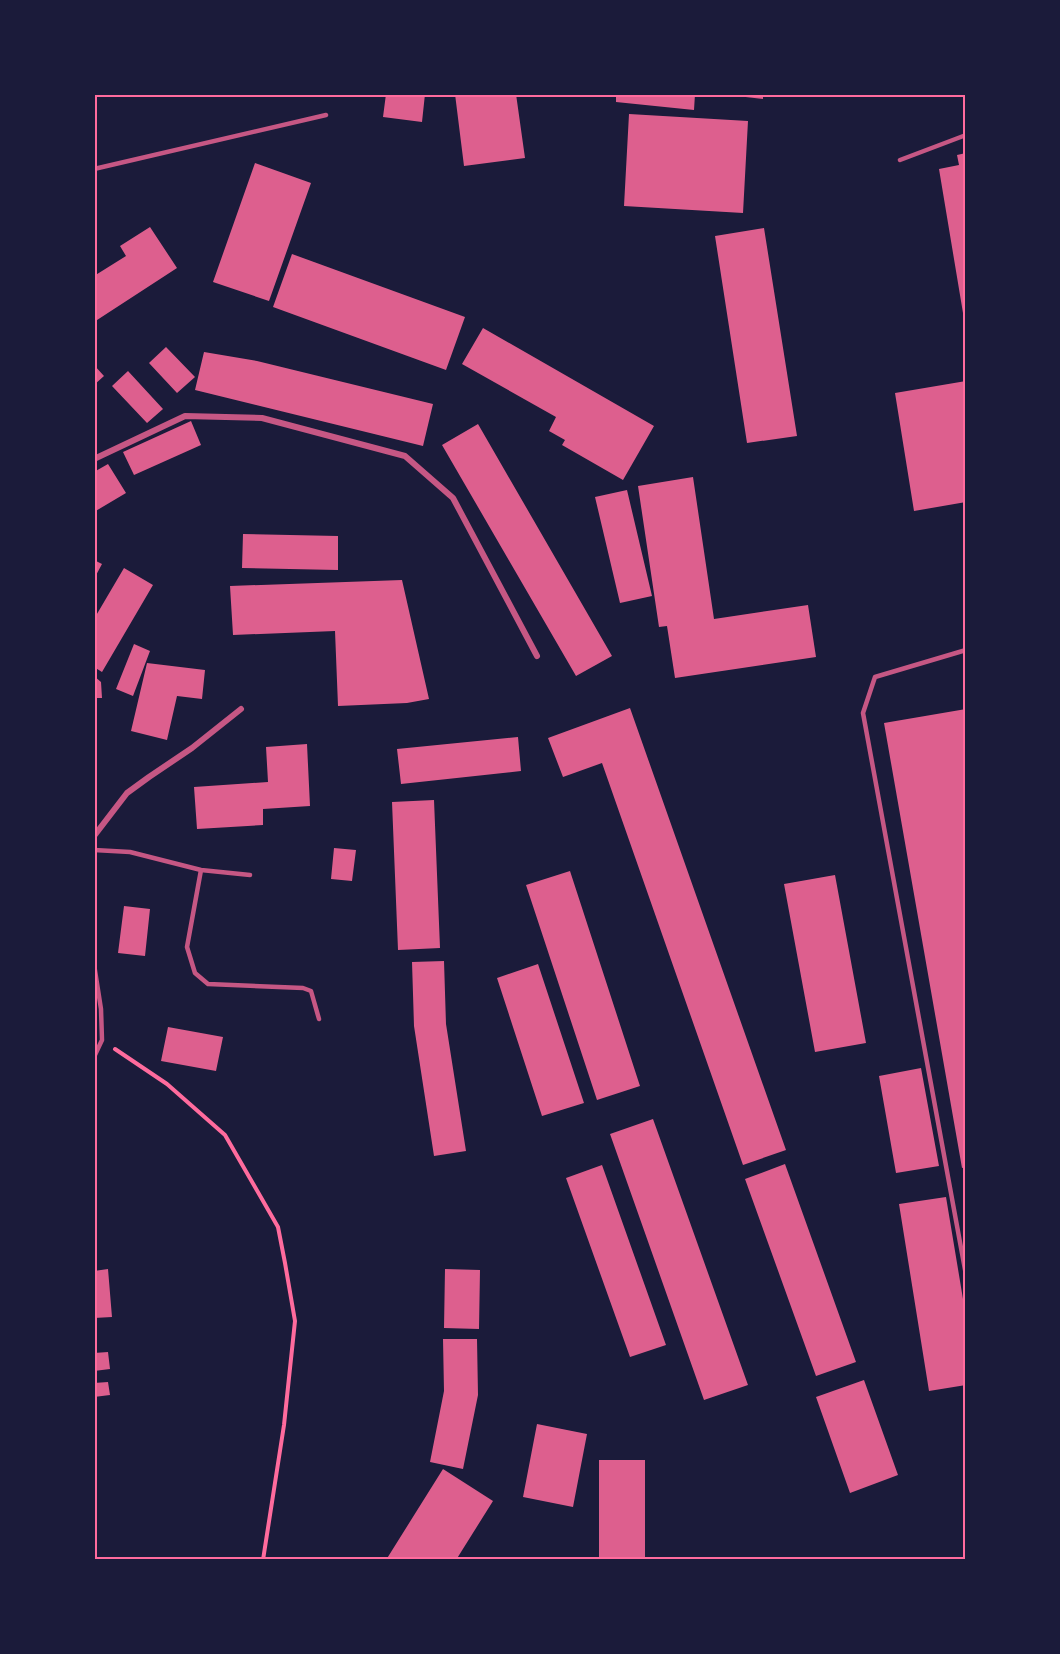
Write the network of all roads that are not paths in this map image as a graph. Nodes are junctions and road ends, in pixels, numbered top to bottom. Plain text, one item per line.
1 (326, 115) dead end
2 (966, 135) edge
3 (900, 160) dead end
4 (94, 169) edge
5 (94, 459) edge
6 (966, 650) edge
7 (537, 656) dead end
8 (241, 708) dead end
9 (94, 836) edge
10 (94, 850) edge
11 (201, 870) junction
12 (250, 875) dead end
13 (94, 964) edge
14 (319, 1019) dead end
15 (94, 1057) edge
16 (966, 1275) edge

1 - 4 lane
2 - 3 lane
5 - 7 street
6 - 16 lane
8 - 9 street
10 - 11 lane
11 - 12 lane
11 - 14 lane
13 - 15 lane

